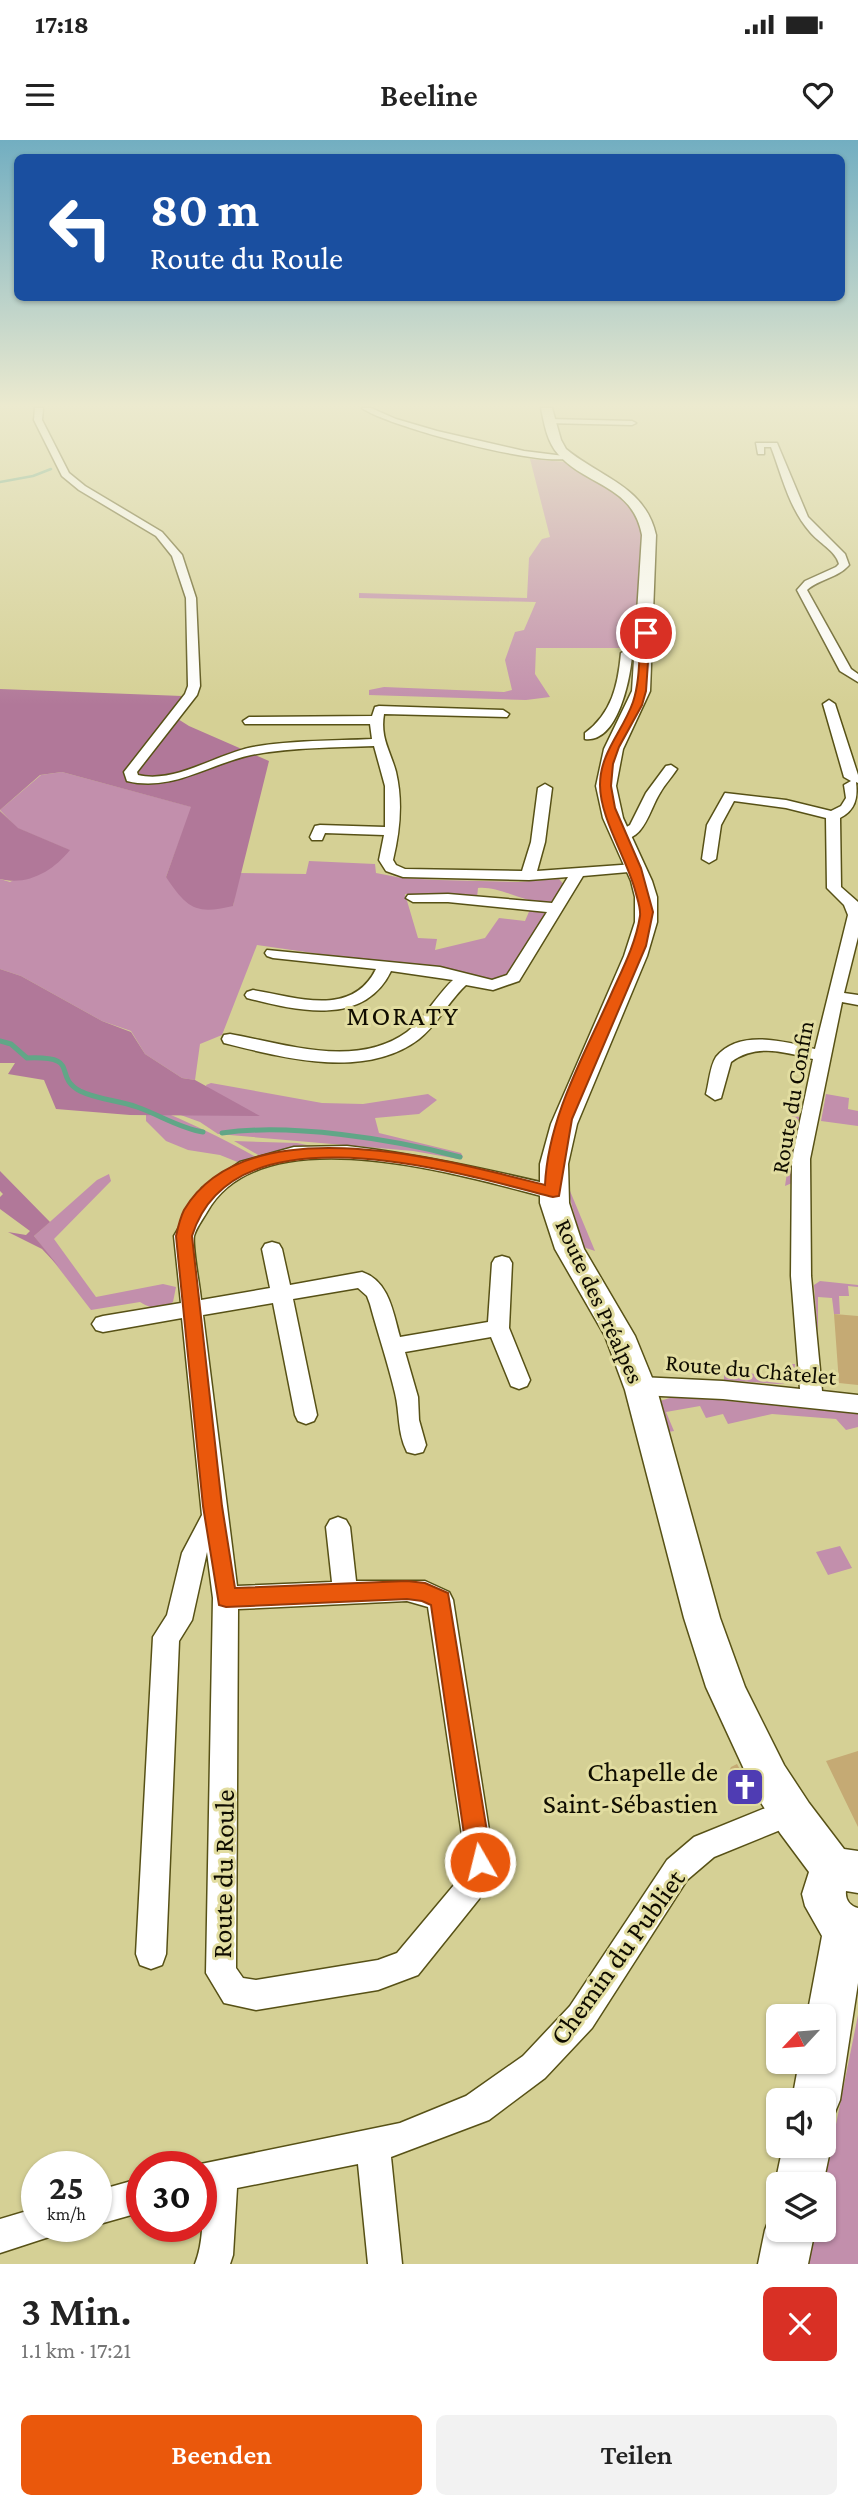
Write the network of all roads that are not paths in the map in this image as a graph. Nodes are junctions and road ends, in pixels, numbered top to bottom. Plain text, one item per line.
1 (114, 507) edge
2 (638, 507) edge
3 (797, 507) edge
4 (645, 652) junction
5 (858, 679) edge
6 (830, 704) dead end
7 (503, 714) dead end
8 (377, 720) junction
9 (249, 722) dead end
10 (589, 736) dead end
11 (379, 742) junction
12 (671, 769) dead end
13 (854, 782) edge
14 (545, 788) dead end
15 (833, 816) junction
16 (320, 829) dead end
17 (392, 831) junction
18 (621, 836) junction
19 (709, 859) dead end
20 (635, 868) junction
21 (578, 873) junction
22 (529, 876) junction
23 (413, 898) dead end
24 (556, 908) junction
25 (273, 953) dead end
26 (387, 966) junction
27 (462, 980) junction
28 (253, 995) dead end
29 (835, 996) junction
30 (858, 1000) edge
31 (230, 1039) dead end
32 (823, 1056) junction
33 (715, 1094) dead end
34 (553, 1192) junction
35 (272, 1249) dead end
36 (502, 1263) dead end
37 (281, 1293) junction
38 (190, 1308) junction
39 (103, 1324) dead end
40 (498, 1328) junction
41 (393, 1346) junction
42 (519, 1380) dead end
43 (640, 1386) junction
44 (812, 1398) junction
45 (858, 1405) edge
46 (306, 1415) dead end
47 (415, 1445) dead end
48 (215, 1516) junction
49 (338, 1527) dead end
50 (345, 1592) junction
51 (226, 1598) junction
52 (790, 1812) junction
53 (847, 1872) edge
54 (851, 1928) edge
55 (151, 1954) dead end
56 (818, 2088) edge
57 (373, 2145) junction
58 (217, 2176) edge
59 (21, 2230) edge
60 (0, 2236) edge
61 (215, 2242) edge
62 (788, 2242) edge
63 (212, 2264) edge
64 (385, 2264) edge
65 (783, 2264) edge

1 - 11 street
2 - 4 main road, Route des Préalpes
3 - 5 street
4 - 10 street
4 - 18 main road, Route des Préalpes
6 - 13 street
7 - 8 street
8 - 9 street
8 - 11 street
11 - 17 street
12 - 18 street
13 - 15 street
14 - 22 street
15 - 19 street
15 - 29 street, Route du Confin
16 - 17 street
17 - 22 street
18 - 20 main road, Route des Préalpes
20 - 21 street
20 - 34 main road, Route des Préalpes
21 - 22 street
21 - 24 street
23 - 24 street
24 - 27 street
25 - 26 street
26 - 27 street
26 - 28 street
27 - 31 street
29 - 30 street
29 - 32 street, Route du Confin
32 - 33 street
32 - 44 street, Route du Confin
34 - 38 street, Route du Roule
34 - 43 main road, Route des Préalpes
35 - 37 street
36 - 40 street
37 - 38 street
37 - 41 street
37 - 46 street
38 - 39 street
38 - 48 street, Route du Roule
40 - 41 street
40 - 42 street
41 - 47 street
43 - 44 street, Route du Châtelet
43 - 52 main road, Route des Préalpes
44 - 45 street, Route du Châtelet
48 - 51 street, Route du Roule
48 - 55 street
49 - 50 street
50 - 51 street, Route du Roule
50 - 51 street, Route du Roule
52 - 53 main road, Route des Préalpes
52 - 57 street, Chemin du Publiet
53 - 54 main road
54 - 56 main road
57 - 58 street, Chemin du Publiet
57 - 64 street
59 - 60 street
61 - 63 street, Chemin du Publiet
62 - 65 main road

